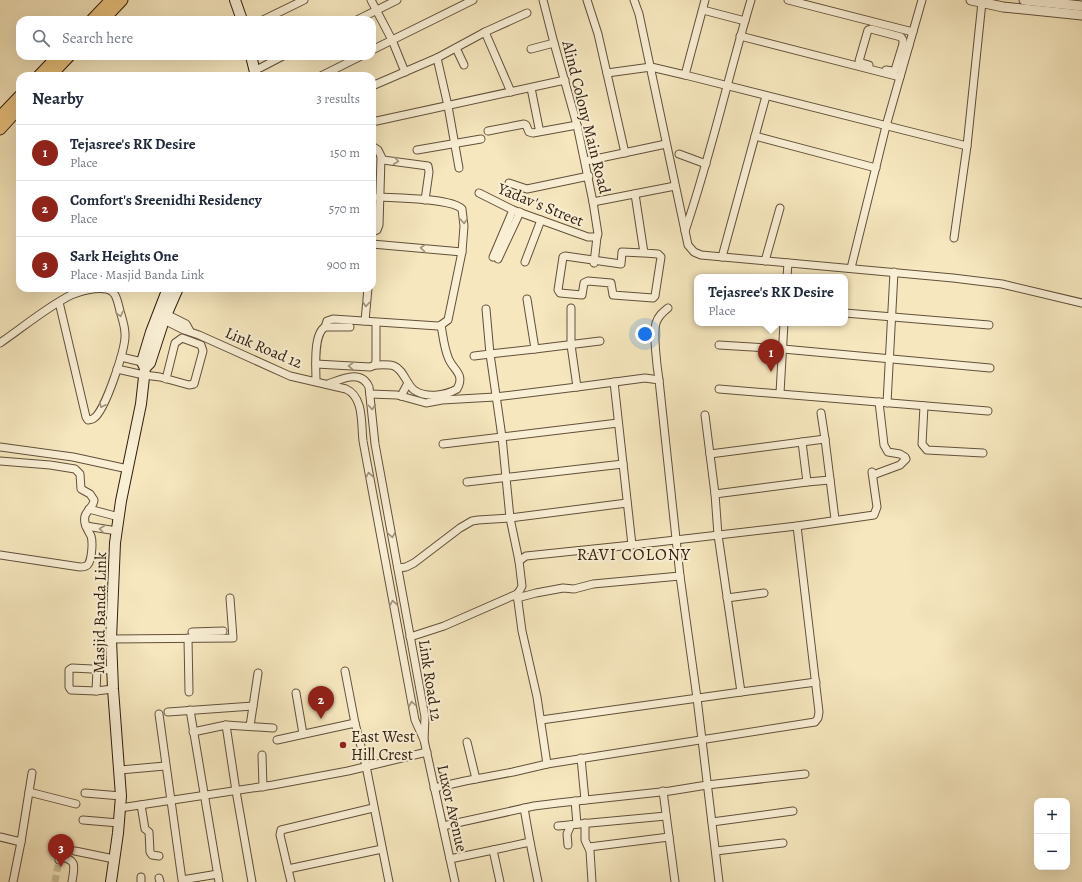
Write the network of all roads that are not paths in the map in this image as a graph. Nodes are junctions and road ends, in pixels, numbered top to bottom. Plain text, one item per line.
1 (111, 0) edge
2 (122, 0) edge
3 (235, 0) edge
4 (242, 0) edge
5 (304, 0) edge
6 (372, 0) edge
7 (397, 0) edge
8 (473, 0) edge
9 (544, 0) edge
10 (587, 0) edge
11 (634, 0) edge
12 (705, 0) edge
13 (751, 0) edge
14 (788, 0) edge
15 (922, 0) edge
16 (971, 0) edge
17 (1024, 0) edge
18 (982, 2) junction
19 (1082, 6) edge
20 (377, 10) junction
21 (703, 10) junction
22 (527, 13) dead end
23 (1082, 15) edge
24 (96, 16) edge
25 (107, 16) edge
26 (241, 16) edge
27 (247, 16) edge
28 (271, 16) edge
29 (365, 16) edge
30 (745, 21) junction
31 (485, 32) junction
32 (913, 32) junction
33 (740, 36) junction
34 (392, 40) junction
35 (554, 43) junction
36 (906, 45) junction
37 (376, 48) edge
38 (456, 48) junction
39 (531, 49) dead end
40 (437, 58) junction
41 (54, 60) edge
42 (65, 60) edge
43 (253, 60) edge
44 (258, 60) edge
45 (278, 60) edge
46 (353, 60) edge
47 (900, 64) junction
48 (464, 65) dead end
49 (651, 67) junction
50 (43, 72) edge
51 (54, 72) edge
52 (259, 72) edge
53 (260, 72) edge
54 (261, 72) edge
55 (329, 72) edge
56 (405, 72) junction
57 (607, 73) junction
58 (685, 75) junction
59 (900, 77) junction
60 (565, 80) junction
61 (376, 84) edge
62 (727, 86) junction
63 (531, 88) junction
64 (511, 92) junction
65 (766, 96) junction
66 (16, 100) edge
67 (448, 106) junction
68 (16, 111) edge
69 (0, 117) edge
70 (376, 119) edge
71 (578, 125) junction
72 (886, 126) junction
73 (539, 128) dead end
74 (0, 129) edge
75 (488, 131) dead end
76 (755, 136) junction
77 (481, 139) dead end
78 (455, 143) junction
79 (666, 144) junction
80 (966, 146) junction
81 (376, 149) edge
82 (417, 150) dead end
83 (625, 153) junction
84 (679, 154) dead end
85 (381, 157) junction
86 (586, 161) junction
87 (706, 164) junction
88 (460, 168) dead end
89 (876, 168) junction
90 (588, 176) junction
91 (509, 183) dead end
92 (675, 186) junction
93 (479, 193) dead end
94 (635, 194) junction
95 (379, 198) junction
96 (425, 200) junction
97 (594, 202) junction
98 (780, 208) dead end
99 (516, 211) junction
100 (541, 220) junction
101 (376, 230) edge
102 (685, 231) junction
103 (595, 238) junction
104 (954, 238) dead end
105 (376, 244) edge
106 (462, 252) junction
107 (644, 253) junction
108 (722, 257) junction
109 (496, 258) dead end
110 (764, 261) junction
111 (525, 262) dead end
112 (594, 262) junction
113 (788, 263) junction
114 (851, 268) junction
115 (894, 272) junction
116 (787, 274) edge
117 (81, 292) edge
118 (113, 292) edge
119 (167, 292) edge
120 (176, 292) edge
121 (368, 292) edge
122 (527, 299) dead end
123 (59, 302) junction
124 (1082, 303) edge
125 (571, 308) dead end
126 (668, 308) dead end
127 (486, 309) dead end
128 (848, 313) edge
129 (162, 317) junction
130 (891, 317) junction
131 (365, 321) junction
132 (376, 323) junction
133 (441, 325) junction
134 (989, 325) dead end
135 (784, 326) edge
136 (325, 327) junction
137 (350, 327) dead end
138 (600, 341) dead end
139 (0, 343) edge
140 (572, 345) junction
141 (719, 345) dead end
142 (535, 349) junction
143 (783, 350) junction
144 (490, 354) junction
145 (474, 356) dead end
146 (121, 357) junction
147 (889, 359) junction
148 (316, 364) junction
149 (374, 365) junction
150 (144, 368) junction
151 (990, 368) dead end
152 (117, 369) junction
153 (166, 378) junction
154 (659, 380) junction
155 (316, 382) junction
156 (614, 382) junction
157 (408, 383) junction
158 (328, 384) junction
159 (577, 387) junction
160 (719, 389) dead end
161 (417, 391) junction
162 (780, 393) junction
163 (370, 394) junction
164 (401, 396) junction
165 (495, 397) junction
166 (411, 399) junction
167 (883, 402) junction
168 (924, 406) junction
169 (988, 411) dead end
170 (821, 413) dead end
171 (705, 415) dead end
172 (618, 423) junction
173 (502, 437) junction
174 (825, 439) junction
175 (802, 442) junction
176 (443, 444) dead end
177 (0, 447) edge
178 (982, 453) dead end
179 (710, 454) junction
180 (0, 461) edge
181 (623, 464) junction
182 (128, 470) junction
183 (506, 478) junction
184 (830, 480) junction
185 (467, 482) dead end
186 (808, 482) junction
187 (715, 494) junction
188 (627, 503) junction
189 (89, 510) junction
190 (119, 517) junction
191 (510, 518) junction
192 (835, 520) junction
193 (86, 526) junction
194 (796, 526) junction
195 (117, 531) junction
196 (718, 535) junction
197 (676, 540) junction
198 (632, 545) junction
199 (0, 555) edge
200 (519, 561) junction
201 (398, 568) junction
202 (680, 576) junction
203 (764, 593) dead end
204 (517, 596) junction
205 (230, 598) dead end
206 (727, 598) junction
207 (190, 635) junction
208 (410, 637) junction
209 (111, 639) junction
210 (97, 669) junction
211 (112, 670) junction
212 (346, 671) dead end
213 (258, 672) dead end
214 (816, 682) junction
215 (113, 689) junction
216 (96, 691) junction
217 (189, 692) dead end
218 (740, 692) junction
219 (296, 693) dead end
220 (697, 698) junction
221 (253, 706) junction
222 (190, 710) junction
223 (168, 712) dead end
224 (159, 714) dead end
225 (541, 720) junction
226 (355, 722) junction
227 (226, 725) junction
228 (250, 726) junction
229 (273, 728) dead end
230 (193, 732) junction
231 (303, 734) junction
232 (278, 740) dead end
233 (424, 740) junction
234 (702, 740) junction
235 (467, 742) dead end
236 (426, 752) junction
237 (262, 755) dead end
238 (581, 758) junction
239 (547, 764) junction
240 (165, 766) junction
241 (366, 766) junction
242 (120, 770) junction
243 (32, 773) dead end
244 (805, 774) dead end
245 (476, 779) junction
246 (707, 784) junction
247 (263, 787) junction
248 (434, 788) junction
249 (236, 791) junction
250 (29, 792) junction
251 (663, 792) junction
252 (85, 793) dead end
253 (204, 795) junction
254 (121, 796) junction
255 (170, 800) junction
256 (585, 800) junction
257 (575, 801) junction
258 (76, 804) dead end
259 (141, 805) junction
260 (120, 808) junction
261 (373, 808) junction
262 (524, 808) junction
263 (793, 811) dead end
264 (666, 816) junction
265 (84, 820) dead end
266 (712, 822) junction
267 (119, 823) junction
268 (585, 823) junction
269 (574, 824) junction
270 (443, 826) junction
271 (558, 826) dead end
272 (0, 837) edge
273 (669, 837) junction
274 (21, 842) junction
275 (530, 842) junction
276 (784, 843) dead end
277 (568, 845) dead end
278 (589, 847) junction
279 (382, 850) junction
280 (493, 850) junction
281 (75, 851) dead end
282 (716, 851) junction
283 (159, 856) dead end
284 (114, 859) junction
285 (450, 859) junction
286 (58, 860) dead end
287 (288, 869) junction
288 (218, 874) junction
289 (13, 882) edge
290 (72, 882) edge
291 (111, 882) edge
292 (219, 882) edge
293 (252, 882) edge
294 (291, 882) edge
295 (389, 882) edge
296 (455, 882) edge
297 (500, 882) edge
298 (538, 882) edge
299 (592, 882) edge
300 (674, 882) edge
301 (719, 882) edge

1 - 24 main road
2 - 25 main road
3 - 26 main road
4 - 27 main road
5 - 28 street
6 - 20 street
7 - 20 street
8 - 34 street
9 - 35 street, Alind Colony Main Road
10 - 57 street
11 - 49 street
12 - 21 street
13 - 30 street
14 - 32 street
15 - 32 street
16 - 18 street
17 - 19 street
18 - 23 street
18 - 80 street
20 - 29 street
20 - 34 street
21 - 30 street
21 - 58 street
22 - 31 street
30 - 33 street
31 - 38 street
31 - 64 street
32 - 36 street
33 - 59 street
33 - 62 street
34 - 37 street
34 - 56 street
35 - 39 street
35 - 60 street, Alind Colony Main Road
36 - 47 street
36 - 47 street
38 - 40 street
38 - 48 street
40 - 56 street
40 - 67 street
41 - 50 main road
42 - 51 main road
43 - 52 main road
44 - 53 main road
45 - 54 street
46 - 55 street
47 - 59 street
49 - 57 street
49 - 58 street
49 - 79 street
56 - 61 street
57 - 83 street
58 - 62 street
59 - 72 street
60 - 63 street
60 - 71 street, Alind Colony Main Road
62 - 65 street
62 - 87 street
63 - 64 street
63 - 73 street
64 - 67 street
65 - 72 street
65 - 76 street
66 - 69 main road
67 - 70 street
67 - 78 street
68 - 74 main road
71 - 75 street
71 - 86 street, Alind Colony Main Road
72 - 80 street
72 - 89 street
76 - 89 street
76 - 108 street
77 - 78 street
78 - 82 street
78 - 88 street
79 - 83 street
79 - 92 street
80 - 104 street
81 - 85 street
83 - 86 street
84 - 87 street
85 - 95 street
85 -> 96 street
86 - 90 street, Alind Colony Main Road
87 - 102 street
89 - 114 street
90 - 91 street
90 - 97 street, Alind Colony Main Road
92 - 94 street
92 - 102 street
93 - 99 street, Yadav's Street
94 - 97 street
94 - 107 street
95 - 96 street
95 - 101 street
96 -> 106 street
97 - 103 street, Alind Colony Main Road
98 - 110 street
99 - 100 street, Yadav's Street
99 - 109 street
100 - 103 street, Yadav's Street
100 - 111 street
102 - 108 street
103 - 112 street, Alind Colony Main Road
106 -> 105 street
106 - 133 street
107 - 112 street
107 - 112 street
108 - 110 street
110 - 113 street
113 - 114 street
113 - 116 street
114 - 115 street
115 - 124 street
115 - 130 street
123 -> 117 street
118 -> 146 street
119 - 129 main road
120 - 129 main road
121 -> 131 street
122 - 142 street
123 - 139 street
152 -> 123 street
125 - 140 street
126 - 154 street
127 - 144 street
128 - 130 street
129 - 150 main road
129 - 150 main road, Masjid Banda Link
129 - 155 street, Link Road 12
130 - 134 street
130 - 147 street
131 - 132 street
131 - 136 street
132 - 133 street
132 - 149 street
133 - 161 street
135 - 143 street
136 - 137 street
136 - 148 street
138 - 140 street
140 - 142 street
140 - 159 street
141 - 143 street
142 - 144 street
143 - 147 street
143 - 162 street
144 - 145 street
144 - 165 street
146 - 150 street
146 - 152 street
147 - 151 street
147 - 167 street
149 -> 148 street
148 - 155 street
149 - 157 street
150 - 152 street
150 - 153 street
150 - 182 main road, Masjid Banda Link
153 - 153 street
154 - 156 street
154 - 197 street
155 - 158 street, Link Road 12
156 - 159 street
156 - 172 street
157 - 161 street
157 - 164 street
158 - 163 street, Link Road 12
233 -> 158 street, Link Road 12
159 - 165 street
160 - 162 street
161 - 166 street
162 - 167 street
163 - 164 street
163 -> 201 street, Link Road 12
164 - 166 street
165 - 166 street
165 - 173 street
167 - 168 street
167 - 192 street
168 - 169 street
168 - 178 street
170 - 174 street
171 - 179 street
172 - 173 street
172 - 181 street
173 - 176 street
173 - 183 street
174 - 175 street
174 - 184 street
175 - 179 street
175 - 186 street
177 - 182 street
179 - 187 street
180 - 189 street
181 - 183 street
181 - 188 street
182 - 190 main road, Masjid Banda Link
183 - 185 street
183 - 191 street
184 - 186 street
184 - 192 street
186 - 187 street
187 - 196 street
188 - 191 street
188 - 198 street
189 - 190 street
189 - 193 street
190 - 195 main road, Masjid Banda Link
191 - 200 street
191 - 201 street
192 - 194 street
195 -> 193 street
193 - 199 street
194 - 196 street
194 - 214 street
195 - 209 main road, Masjid Banda Link
196 - 197 street
196 - 206 street
197 - 198 street
197 - 202 street
198 - 200 street
200 - 204 street
201 - 208 street, Link Road 12
202 - 204 street
202 - 220 street
203 - 206 street
204 - 208 street
204 - 225 street
205 - 207 street
206 - 218 street
207 - 209 street
207 - 217 street
208 - 233 street, Link Road 12
209 - 211 main road, Masjid Banda Link
210 - 211 street
210 - 216 street
210 - 216 street
211 - 215 main road, Masjid Banda Link
212 - 226 street
213 - 221 street
214 - 218 street
214 - 234 street
215 - 216 street
215 - 242 main road, Masjid Banda Link
218 - 220 street
219 - 231 street
220 - 225 street
220 - 234 street
221 - 222 street
221 - 228 street
222 - 223 street
222 - 230 street
224 - 240 street
225 - 239 street
226 - 231 street
226 - 241 street
227 - 228 street
227 - 230 street
227 - 249 street
228 - 229 street
230 - 253 street
231 - 232 street
233 - 236 street, Luxor Avenue
234 - 238 street
234 - 246 street
235 - 245 street
236 - 241 street
236 - 248 street, Luxor Avenue
237 - 247 street
238 - 239 street
238 - 256 street
239 - 245 street
240 - 242 street
240 - 255 street
241 - 247 street
241 - 261 street
242 - 254 main road, Masjid Banda Link
243 - 250 street
244 - 246 street
245 - 248 street
246 - 251 street
246 - 266 street
247 - 249 street
248 - 270 street, Luxor Avenue
249 - 253 street
249 - 293 street
250 - 258 street
250 - 274 street
251 - 256 street
251 - 264 street
252 - 254 street
253 - 255 street
253 - 288 street
254 - 260 main road, Masjid Banda Link
255 - 259 street
255 - 288 street
256 - 257 street
257 - 262 street
257 - 269 street
259 - 260 street
259 - 283 street
260 - 267 main road, Masjid Banda Link
261 - 279 street
261 - 287 street
262 - 270 street
262 - 275 street
263 - 266 street
264 - 268 street
264 - 273 street
265 - 267 street
266 - 282 street
267 - 284 main road, Masjid Banda Link
268 - 269 street
268 - 278 street
269 - 271 street
269 - 277 street
270 - 285 street, Luxor Avenue
272 - 274 street
273 - 278 street
273 - 300 street
274 - 289 street
275 - 280 street
275 - 298 street
276 - 282 street
278 - 299 street
279 - 287 street
279 - 295 street
280 - 285 street
280 - 297 street
281 - 284 street
282 - 301 street
284 - 291 main road, Masjid Banda Link
285 - 296 street, Luxor Avenue
286 - 290 street
287 - 294 street
288 - 292 street

